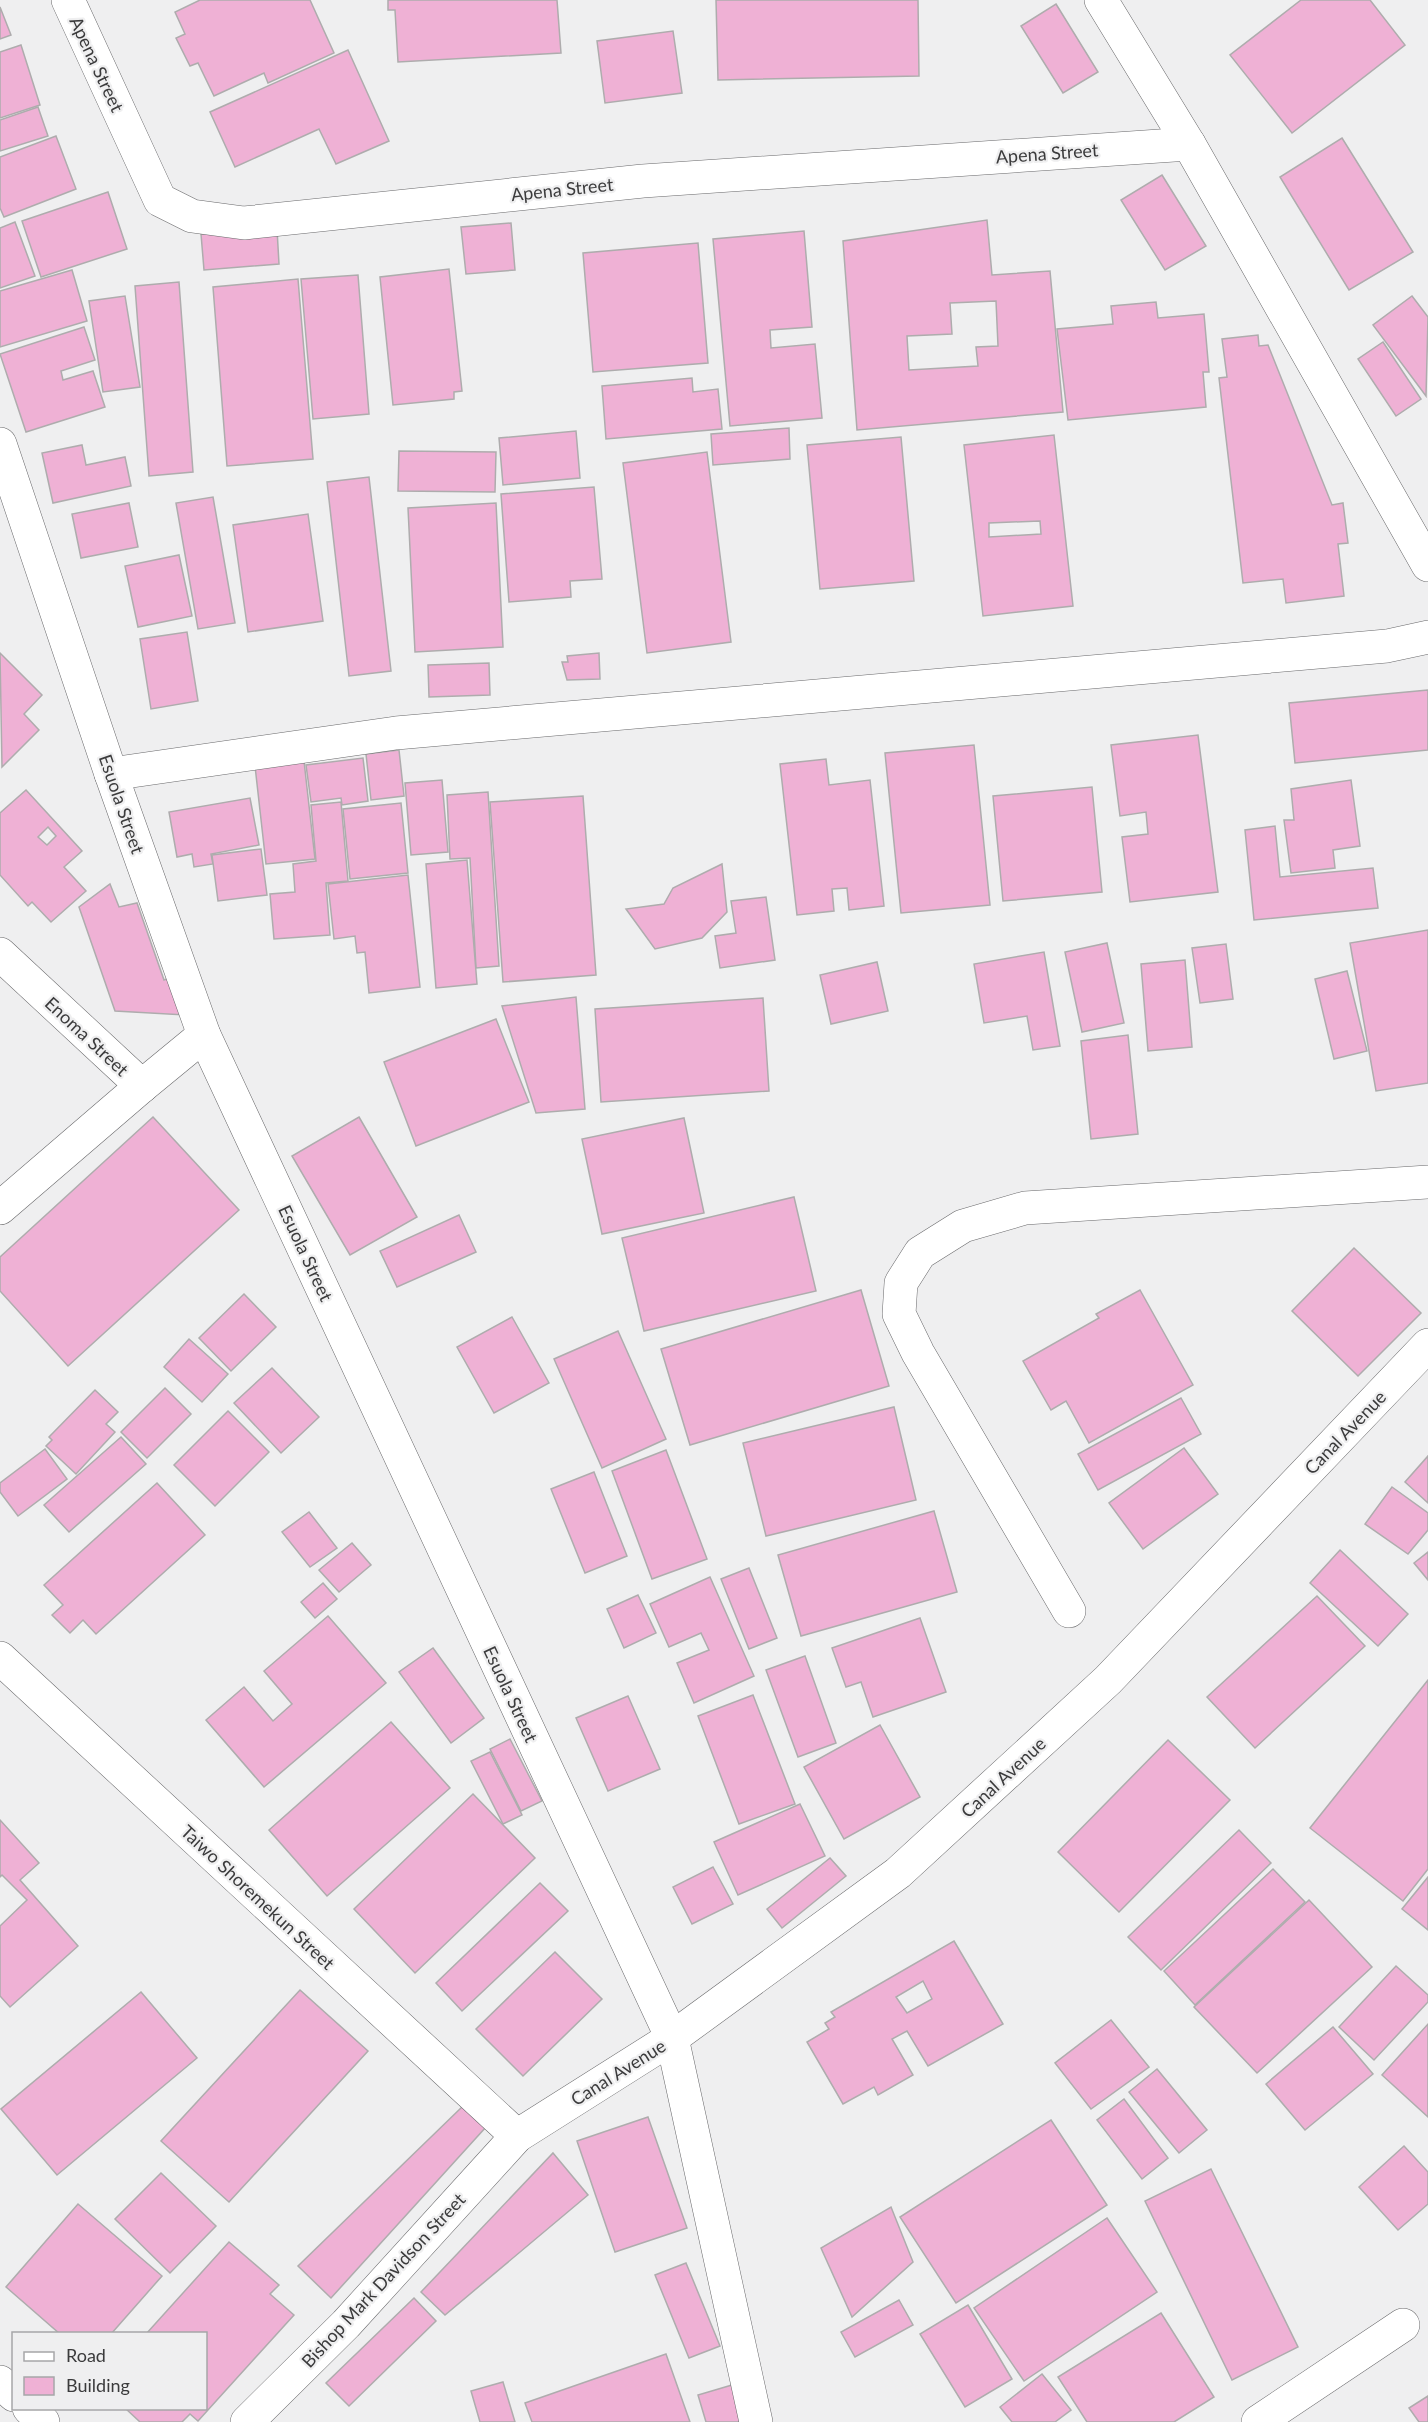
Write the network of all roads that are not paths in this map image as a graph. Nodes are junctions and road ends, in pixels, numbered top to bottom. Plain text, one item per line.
1 (68, 0) edge
2 (1101, 0) edge
3 (1189, 144) junction
4 (0, 444) edge
5 (1428, 565) edge
6 (1428, 637) edge
7 (111, 774) junction
8 (0, 954) edge
9 (204, 1035) junction
10 (142, 1086) junction
11 (1428, 1182) edge
12 (0, 1208) edge
13 (1428, 1345) edge
14 (1069, 1611) dead end
15 (0, 1658) edge
16 (672, 2038) junction
17 (517, 2136) junction
18 (1403, 2325) dead end
19 (0, 2382) edge
20 (12, 2393) edge
21 (30, 2410) edge
22 (43, 2422) edge
23 (247, 2422) edge
24 (756, 2422) edge
25 (1258, 2422) edge

1 - 3 street, Apena Street
2 - 3 street
3 - 5 street
4 - 7 street, Esuola Street
6 - 7 street
7 - 9 street, Esuola Street
8 - 10 street, Enoma Street
9 - 10 street, Enoma Street
9 - 16 street, Esuola Street
10 - 12 street
11 - 14 street
13 - 16 street, Canal Avenue
15 - 17 street, Taiwo Shoremekun Street
16 - 17 street, Canal Avenue
16 - 24 street, Esuola Street
17 - 23 street, Bishop Mark Davidson Street
18 - 25 street
19 - 20 street
21 - 22 street

